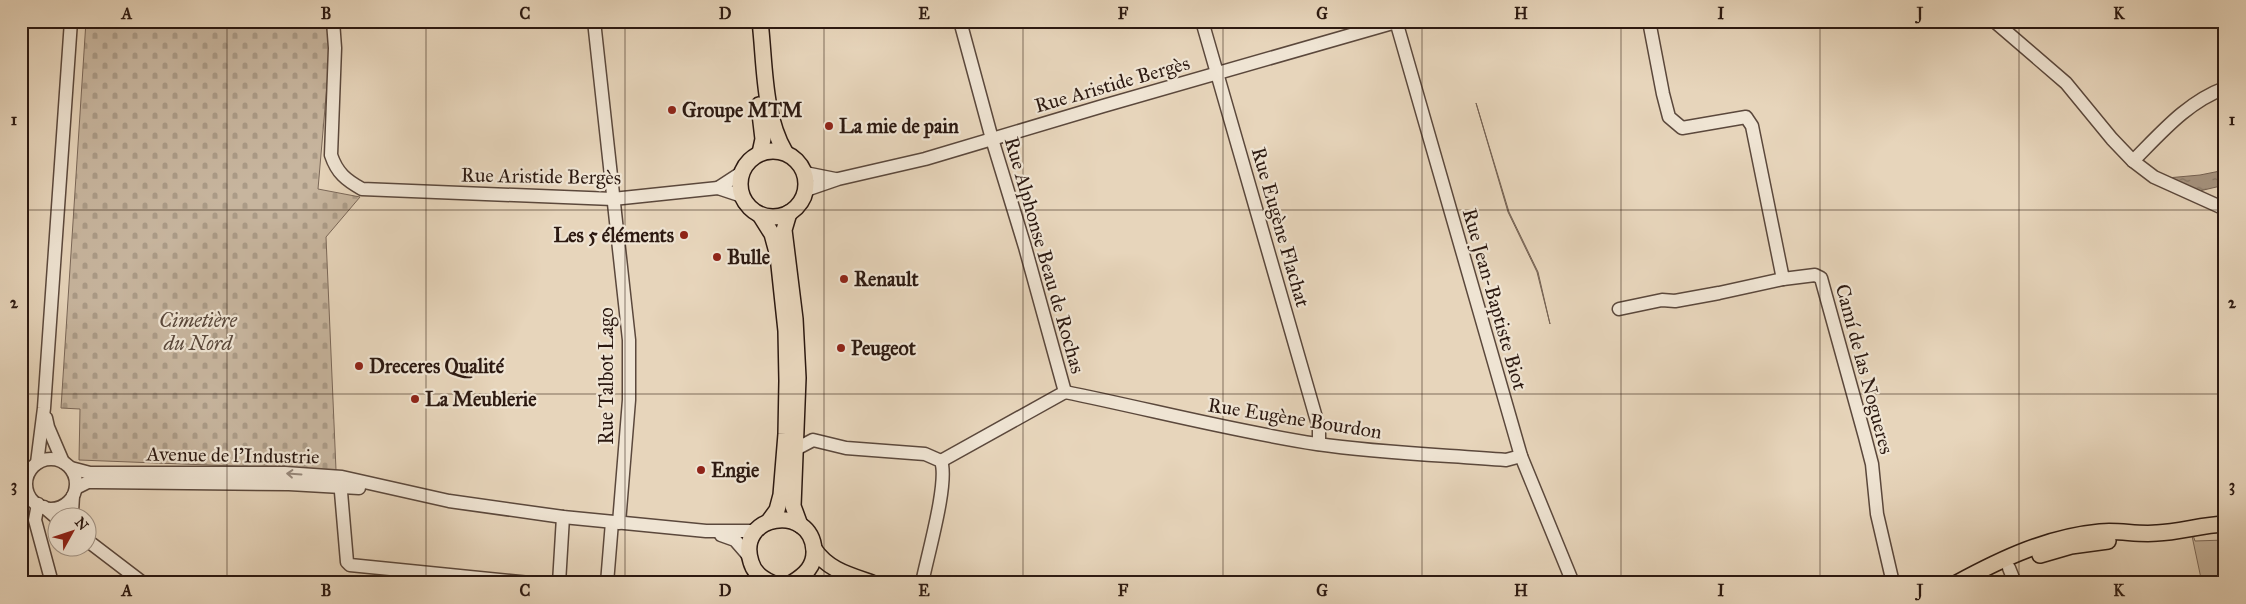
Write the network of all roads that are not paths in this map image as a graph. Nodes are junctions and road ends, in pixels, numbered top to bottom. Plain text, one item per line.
1 (71, 21) edge
2 (333, 21) edge
3 (594, 21) edge
4 (749, 21) edge
5 (760, 21) edge
6 (960, 21) edge
7 (1202, 21) edge
8 (1649, 21) edge
9 (1994, 21) edge
10 (1396, 22) edge
11 (1217, 74) junction
12 (2225, 88) edge
13 (992, 140) junction
14 (785, 152) junction
15 (760, 153) junction
16 (2133, 161) junction
17 (741, 173) junction
18 (805, 173) junction
19 (838, 179) junction
20 (718, 188) junction
21 (806, 190) junction
22 (742, 196) junction
23 (613, 199) junction
24 (2225, 209) edge
25 (789, 213) junction
26 (760, 214) junction
27 (1782, 279) junction
28 (1619, 309) dead end
29 (1065, 392) junction
30 (44, 408) junction
31 (1319, 444) junction
32 (796, 449) junction
33 (1521, 456) junction
34 (941, 461) junction
35 (67, 465) junction
36 (30, 469) edge
37 (249, 478) junction
38 (341, 482) junction
39 (74, 492) junction
40 (33, 500) edge
41 (73, 506) edge
42 (48, 511) edge
43 (563, 517) junction
44 (769, 521) junction
45 (616, 522) junction
46 (2225, 524) edge
47 (800, 525) junction
48 (706, 531) junction
49 (755, 532) junction
50 (2174, 532) junction
51 (2136, 534) junction
52 (2225, 534) edge
53 (98, 545) edge
54 (98, 547) edge
55 (814, 549) junction
56 (105, 552) junction
57 (748, 554) junction
58 (2009, 568) junction
59 (837, 571) junction
60 (806, 574) junction
61 (767, 582) edge
62 (52, 583) edge
63 (143, 583) edge
64 (530, 583) edge
65 (558, 583) edge
66 (607, 583) edge
67 (792, 583) edge
68 (872, 583) edge
69 (922, 583) edge
70 (1573, 583) edge
71 (1893, 583) edge
72 (1957, 583) edge
73 (1977, 583) edge
74 (2015, 583) edge

1 - 30 street
2 - 23 street, Rue Aristide Bergès
3 - 23 street, Rue Talbot Lago
4 - 15 main road
5 - 14 main road
6 - 13 street, Rue Alphonse Beau de Rochas
7 - 11 street, Rue Eugène Flachat
8 - 27 street
9 - 16 street
10 - 11 street, Rue Aristide Bergès
10 - 33 street, Rue Jean-Baptiste Biot
11 - 13 street, Rue Aristide Bergès
11 - 31 street, Rue Eugène Flachat
12 - 16 street
13 - 19 street, Rue Aristide Bergès
13 - 29 street, Rue Alphonse Beau de Rochas
14 - 15 main road
14 - 18 main road
15 - 17 main road
16 - 24 street
17 - 20 street, Rue Aristide Bergès
17 - 22 main road
18 - 19 street, Rue Aristide Bergès
18 - 21 main road
19 - 21 street, Rue Aristide Bergès
20 - 22 street, Rue Aristide Bergès
20 - 23 street, Rue Aristide Bergès
21 - 25 main road
22 - 26 main road
23 - 45 street, Rue Talbot Lago
25 - 26 main road
25 - 32 main road
26 - 44 main road
27 - 28 street
27 - 71 street, Camí de las Nogueres
29 - 31 street, Rue Eugène Bourdon
29 - 34 street, Rue Alphonse Beau de Rochas
30 - 35 street
30 - 36 street
31 - 33 street, Rue Eugène Bourdon
32 - 34 street
32 - 47 main road
33 - 70 street, Rue Jean-Baptiste Biot
34 - 69 street
35 - 36 street
35 - 37 street, Avenue de l'Industrie
35 - 39 street
36 - 40 street
37 - 38 street, Avenue de l'Industrie
37 - 39 street, Avenue de l'Industrie
38 - 43 street, Avenue de l'Industrie
38 - 64 street
39 - 40 street
39 - 41 street
40 - 42 street
40 - 62 street
43 - 45 street, Avenue de l'Industrie
43 - 65 street
44 - 47 main road
44 - 49 main road
45 - 48 street, Avenue de l'Industrie
45 - 66 street, Rue Talbot Lago
46 - 50 main road
47 - 55 main road
48 - 49 street, Avenue de l'Industrie
48 - 57 street, Avenue de l'Industrie
49 - 57 main road
50 - 51 main road
50 - 52 main road
51 - 58 main road
51 - 72 main road
53 - 56 street
54 - 56 street
55 - 59 main road
55 - 60 main road
56 - 63 street
57 - 61 main road
58 - 73 main road
58 - 74 street
59 - 60 main road
59 - 68 main road
60 - 67 main road

